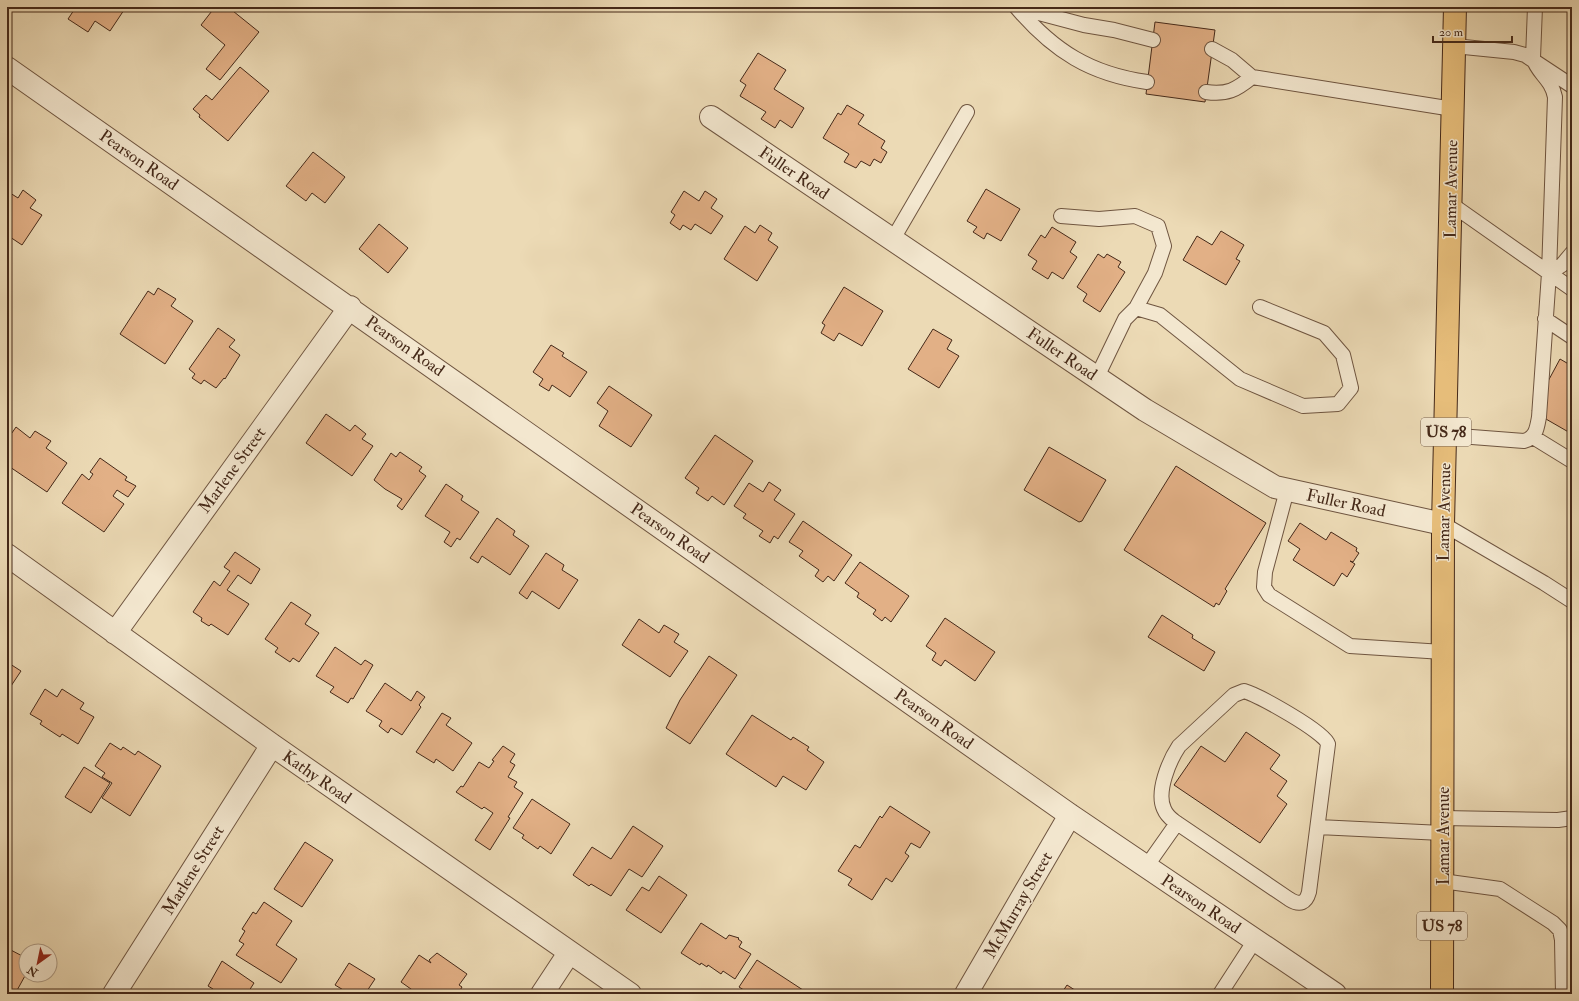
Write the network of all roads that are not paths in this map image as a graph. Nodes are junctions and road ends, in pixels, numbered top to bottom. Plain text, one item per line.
1 (1016, 7) edge
2 (1455, 7) edge
3 (1535, 7) edge
4 (1153, 40) dead end
5 (1454, 46) junction
6 (1212, 49) dead end
7 (1533, 58) junction
8 (7, 68) edge
9 (1252, 77) junction
10 (1147, 82) dead end
11 (1572, 86) edge
12 (1206, 92) dead end
13 (1453, 109) junction
14 (967, 112) dead end
15 (711, 117) dead end
16 (1451, 204) junction
17 (1062, 216) dead end
18 (893, 239) junction
19 (1572, 253) edge
20 (1549, 273) junction
21 (1572, 289) edge
22 (350, 307) junction
23 (1260, 307) dead end
24 (1136, 308) junction
25 (1546, 319) junction
26 (1572, 337) edge
27 (1097, 377) junction
28 (1446, 435) junction
29 (1533, 437) junction
30 (1572, 461) edge
31 (1287, 490) junction
32 (1443, 524) junction
33 (7, 555) edge
34 (1572, 601) edge
35 (115, 633) junction
36 (1443, 652) junction
37 (272, 746) junction
38 (1070, 815) junction
39 (1572, 818) edge
40 (1177, 823) junction
41 (1443, 825) junction
42 (1318, 827) junction
43 (1146, 867) junction
44 (1442, 881) junction
45 (1255, 940) junction
46 (568, 953) junction
47 (114, 994) edge
48 (542, 994) edge
49 (630, 994) edge
50 (966, 994) edge
51 (1220, 994) edge
52 (1335, 994) edge
53 (1442, 994) edge
54 (1563, 994) edge

1 - 4 lane
1 - 10 lane
2 - 5 highway, Lamar Avenue / US 78
3 - 7 lane
5 - 7 lane
5 - 13 highway, Lamar Avenue / US 78
6 - 9 lane
7 - 11 lane
7 - 20 lane
8 - 22 street, Pearson Road
9 - 12 lane
9 - 13 lane
13 - 16 highway, Lamar Avenue / US 78
14 - 18 lane
15 - 18 street, Fuller Road
16 - 20 lane
16 - 28 highway, Lamar Avenue / US 78
17 - 24 lane
18 - 27 street, Fuller Road
19 - 20 lane
20 - 21 lane
20 - 25 lane
22 - 35 street, Marlene Street
22 - 38 street, Pearson Road
23 - 24 lane
24 - 27 lane
25 - 26 lane
25 - 29 lane
27 - 31 street, Fuller Road
28 - 29 lane
28 - 32 highway, Lamar Avenue / US 78
29 - 30 lane
31 - 32 street, Fuller Road
31 - 36 lane
32 - 34 lane
32 - 36 highway, Lamar Avenue / US 78
33 - 35 street, Kathy Road
35 - 37 street, Kathy Road
36 - 41 highway, Lamar Avenue / US 78
37 - 46 street, Kathy Road
37 - 47 street, Marlene Street
38 - 43 street, Pearson Road
38 - 50 street, McMurray Street
39 - 41 lane
40 - 42 lane
40 - 42 lane
40 - 43 lane
41 - 42 lane
41 - 44 highway, Lamar Avenue / US 78
43 - 45 street, Pearson Road
44 - 53 highway, Lamar Avenue / US 78
44 - 54 lane
45 - 51 lane
45 - 52 street, Pearson Road
46 - 48 street
46 - 49 street, Kathy Road

